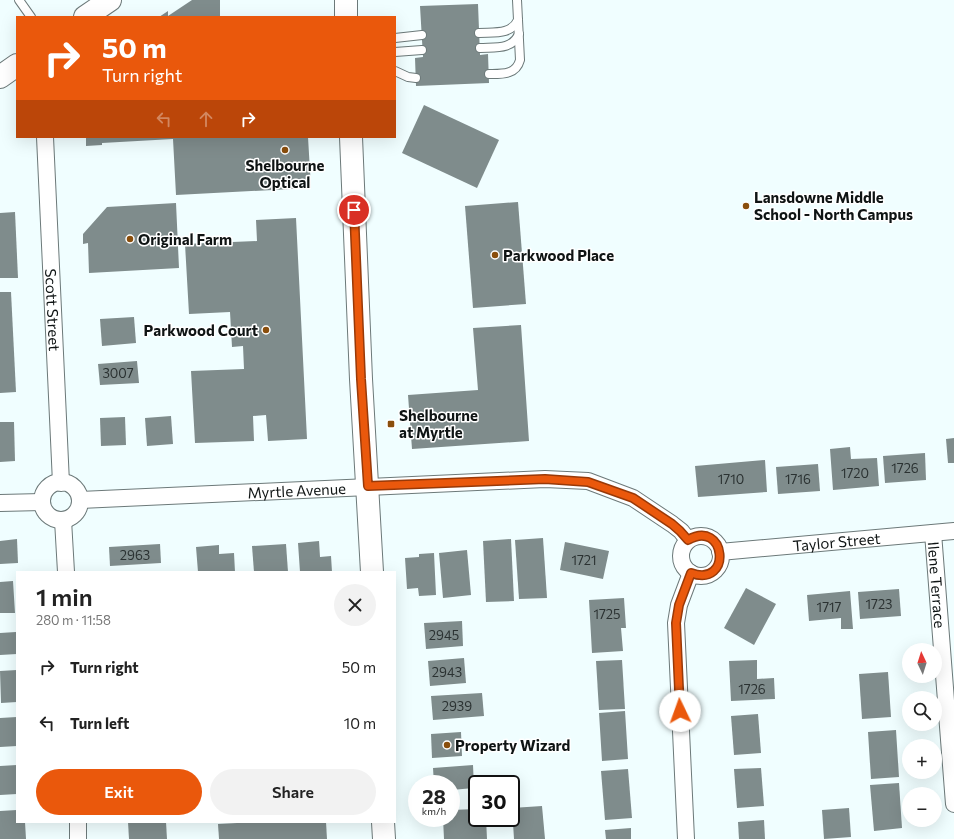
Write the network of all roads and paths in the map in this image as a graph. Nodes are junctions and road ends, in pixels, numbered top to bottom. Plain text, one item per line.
1 (19, 0) edge
2 (110, 0) edge
3 (346, 0) edge
4 (517, 0) edge
5 (30, 16) edge
6 (86, 16) edge
7 (346, 16) edge
8 (518, 20) junction
9 (479, 33) dead end
10 (519, 34) junction
11 (422, 35) dead end
12 (396, 38) edge
13 (480, 48) dead end
14 (422, 50) dead end
15 (396, 52) edge
16 (16, 65) edge
17 (396, 71) edge
18 (489, 74) dead end
19 (0, 76) edge
20 (416, 78) dead end
21 (45, 138) edge
22 (351, 138) edge
23 (61, 483) junction
24 (368, 486) junction
25 (80, 500) junction
26 (42, 502) junction
27 (0, 503) edge
28 (63, 520) junction
29 (954, 531) edge
30 (933, 533) junction
31 (688, 540) junction
32 (720, 552) junction
33 (66, 571) edge
34 (372, 571) edge
35 (691, 573) junction
36 (954, 804) edge
37 (78, 823) edge
38 (383, 823) edge
39 (78, 839) edge
40 (384, 839) edge
41 (686, 839) edge

1 - 5 lane
2 - 6 main road
3 - 7 main road
4 - 8 lane
8 - 9 lane
8 - 10 lane
10 - 13 lane
10 - 18 lane
11 - 12 lane
14 - 15 lane
16 - 19 main road
17 - 20 lane
21 - 23 street, Scott Street
22 - 24 main road
23 - 25 street
23 - 26 street
24 - 25 street, Myrtle Avenue
24 - 31 street, Myrtle Avenue
24 - 34 main road
25 - 28 street
26 - 27 street
26 - 28 street
28 - 33 street
29 - 30 street, Taylor Street
30 - 32 street, Taylor Street
30 - 36 street, Ilene Terrace
31 - 32 street
31 - 35 street
32 - 35 street
35 - 41 street
37 - 39 street
38 - 40 main road

